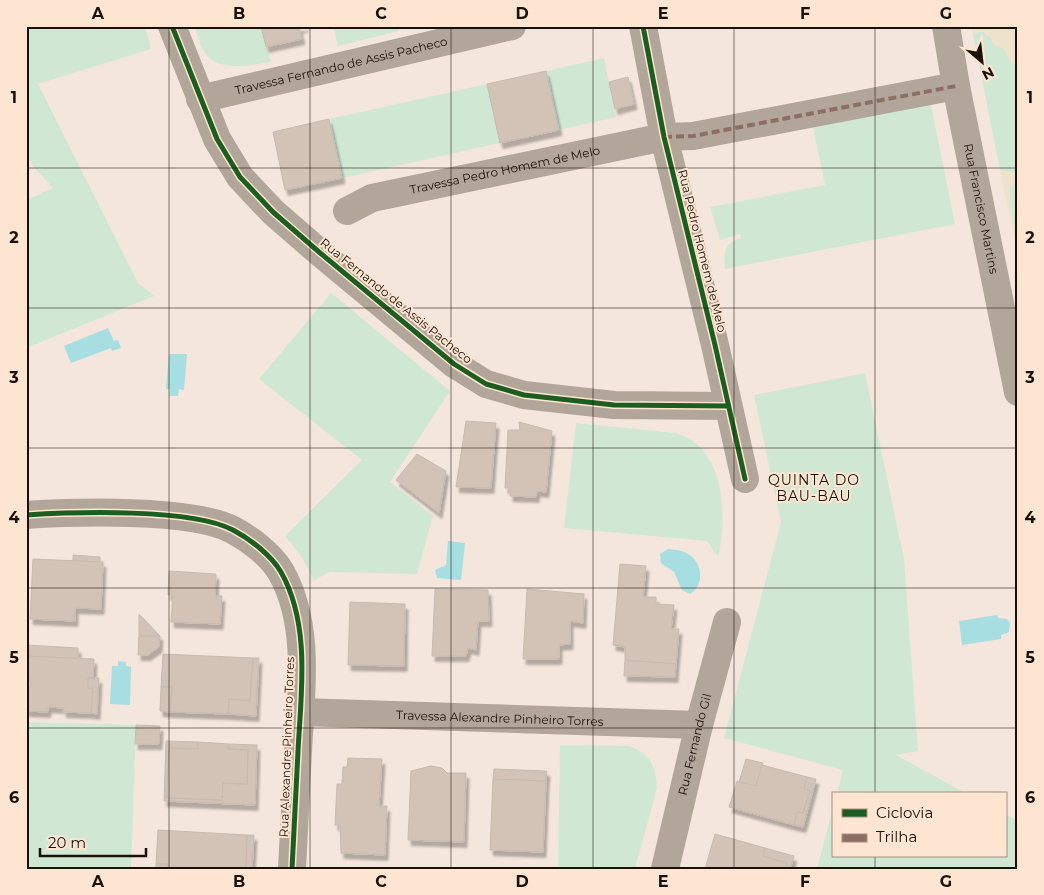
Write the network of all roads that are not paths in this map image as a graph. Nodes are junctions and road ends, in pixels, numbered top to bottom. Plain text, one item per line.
1 (172, 26) edge
2 (512, 26) edge
3 (643, 26) edge
4 (946, 26) edge
5 (956, 86) junction
6 (200, 99) junction
7 (664, 137) junction
8 (347, 211) dead end
9 (1018, 392) edge
10 (728, 406) junction
11 (745, 479) dead end
12 (26, 515) edge
13 (727, 622) dead end
14 (300, 712) junction
15 (699, 725) junction
16 (292, 869) edge
17 (665, 869) edge

1 - 6 street, Rua Fernando de Assis Pacheco
2 - 6 street, Travessa Fernando de Assis Pacheco
3 - 7 street, Rua Pedro Homem de Melo
4 - 5 street, Rua Francisco Martins
5 - 7 street, Travessa Pedro Homem de Melo
5 - 9 street, Rua Francisco Martins
6 - 10 street, Rua Fernando de Assis Pacheco
7 - 8 street, Travessa Pedro Homem de Melo
7 - 10 street, Rua Pedro Homem de Melo
10 - 11 street, Rua Pedro Homem de Melo
12 - 14 street, Rua Alexandre Pinheiro Torres
13 - 15 street, Rua Fernando Gil
14 - 15 street, Travessa Alexandre Pinheiro Torres
14 - 16 street, Rua Alexandre Pinheiro Torres
15 - 17 street, Rua Fernando Gil

